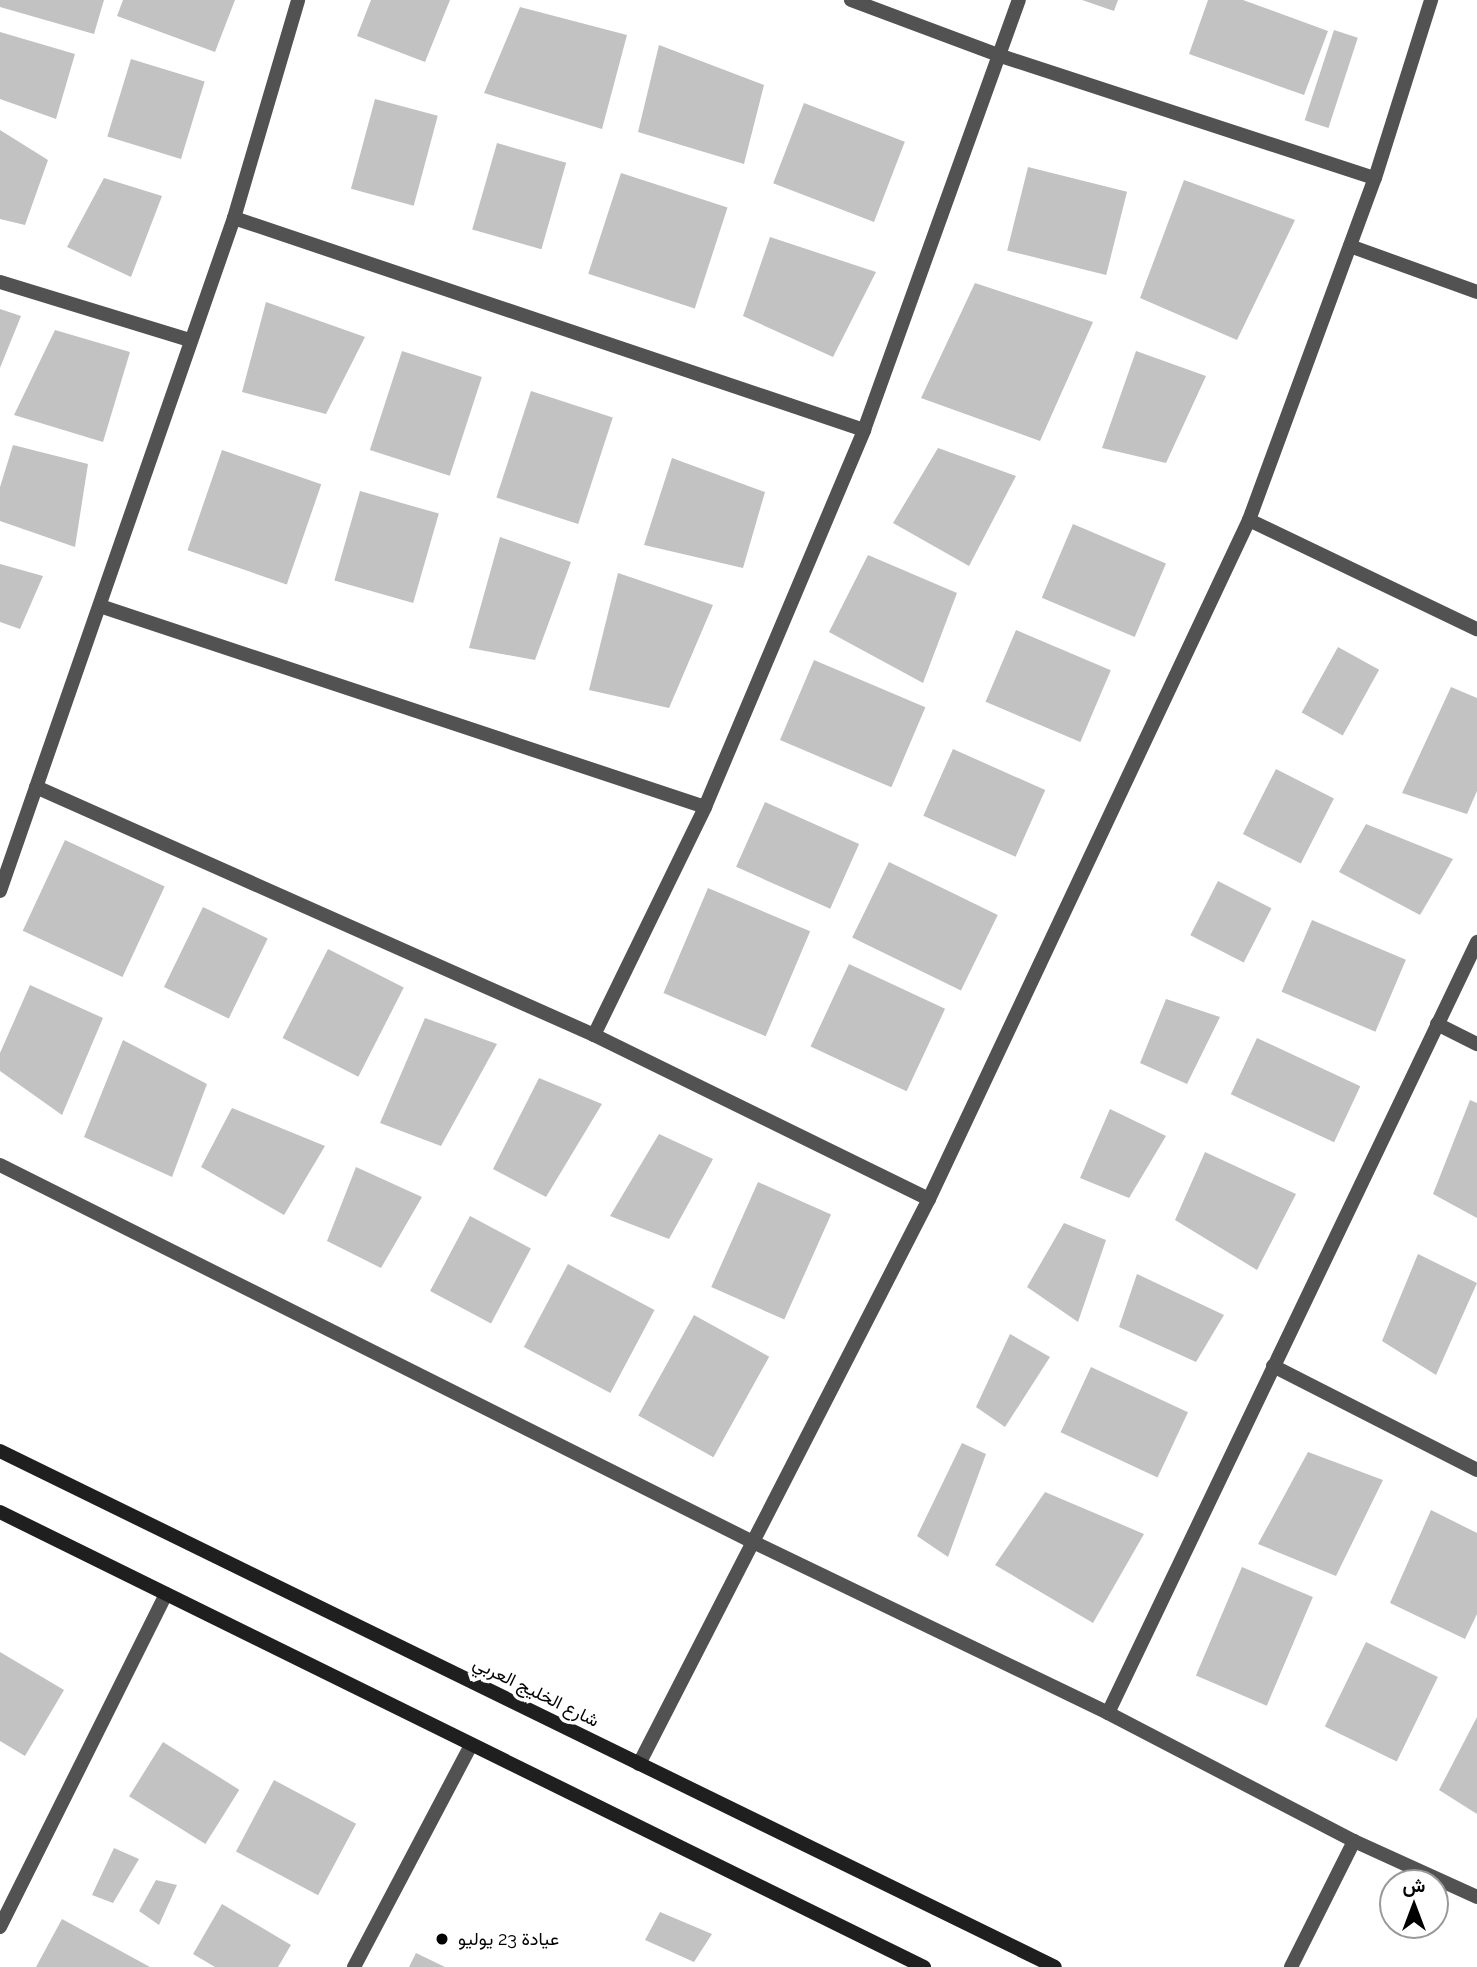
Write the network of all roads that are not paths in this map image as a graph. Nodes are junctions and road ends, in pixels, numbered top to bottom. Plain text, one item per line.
1 (298, 0) edge
2 (851, 0) edge
3 (1019, 0) edge
4 (1431, 0) edge
5 (1001, 56) junction
6 (1375, 178) junction
7 (234, 218) junction
8 (1350, 246) junction
9 (0, 282) edge
10 (1477, 292) edge
11 (190, 340) junction
12 (864, 430) junction
13 (1249, 520) junction
14 (103, 607) junction
15 (1477, 629) edge
16 (36, 787) junction
17 (705, 807) junction
18 (0, 891) edge
19 (1477, 942) edge
20 (1437, 1024) junction
21 (594, 1035) junction
22 (1477, 1044) edge
23 (0, 1165) edge
24 (929, 1199) junction
25 (1273, 1366) junction
26 (0, 1451) edge
27 (1477, 1470) edge
28 (0, 1512) edge
29 (753, 1542) junction
30 (166, 1594) junction
31 (1108, 1713) junction
32 (471, 1745) junction
33 (639, 1764) junction
34 (1354, 1841) junction
35 (1477, 1898) edge
36 (0, 1927) edge
37 (354, 1967) edge
38 (924, 1967) edge
39 (1055, 1967) edge
40 (1291, 1967) edge

1 - 7 street
2 - 5 street
3 - 5 street
4 - 6 street
5 - 6 street
5 - 12 street
6 - 8 street
7 - 11 street
7 - 12 street
8 - 10 street
8 - 13 street
9 - 11 street
11 - 14 street
12 - 17 street
13 - 15 street
13 - 24 street
14 - 16 street
14 - 17 street
16 - 18 street
16 - 21 street
17 - 21 street
19 - 20 street
20 - 22 street
20 - 25 street
21 - 24 street
23 - 29 street
24 - 29 street
25 - 27 street
25 - 31 street
26 - 33 main road, شارع الخليج العربي
28 - 30 main road
29 - 31 street
29 - 33 street
30 - 32 main road
30 - 36 street
31 - 34 street
32 - 37 street
32 - 38 main road
33 - 39 main road, شارع الخليج العربي
34 - 35 street
34 - 40 street

